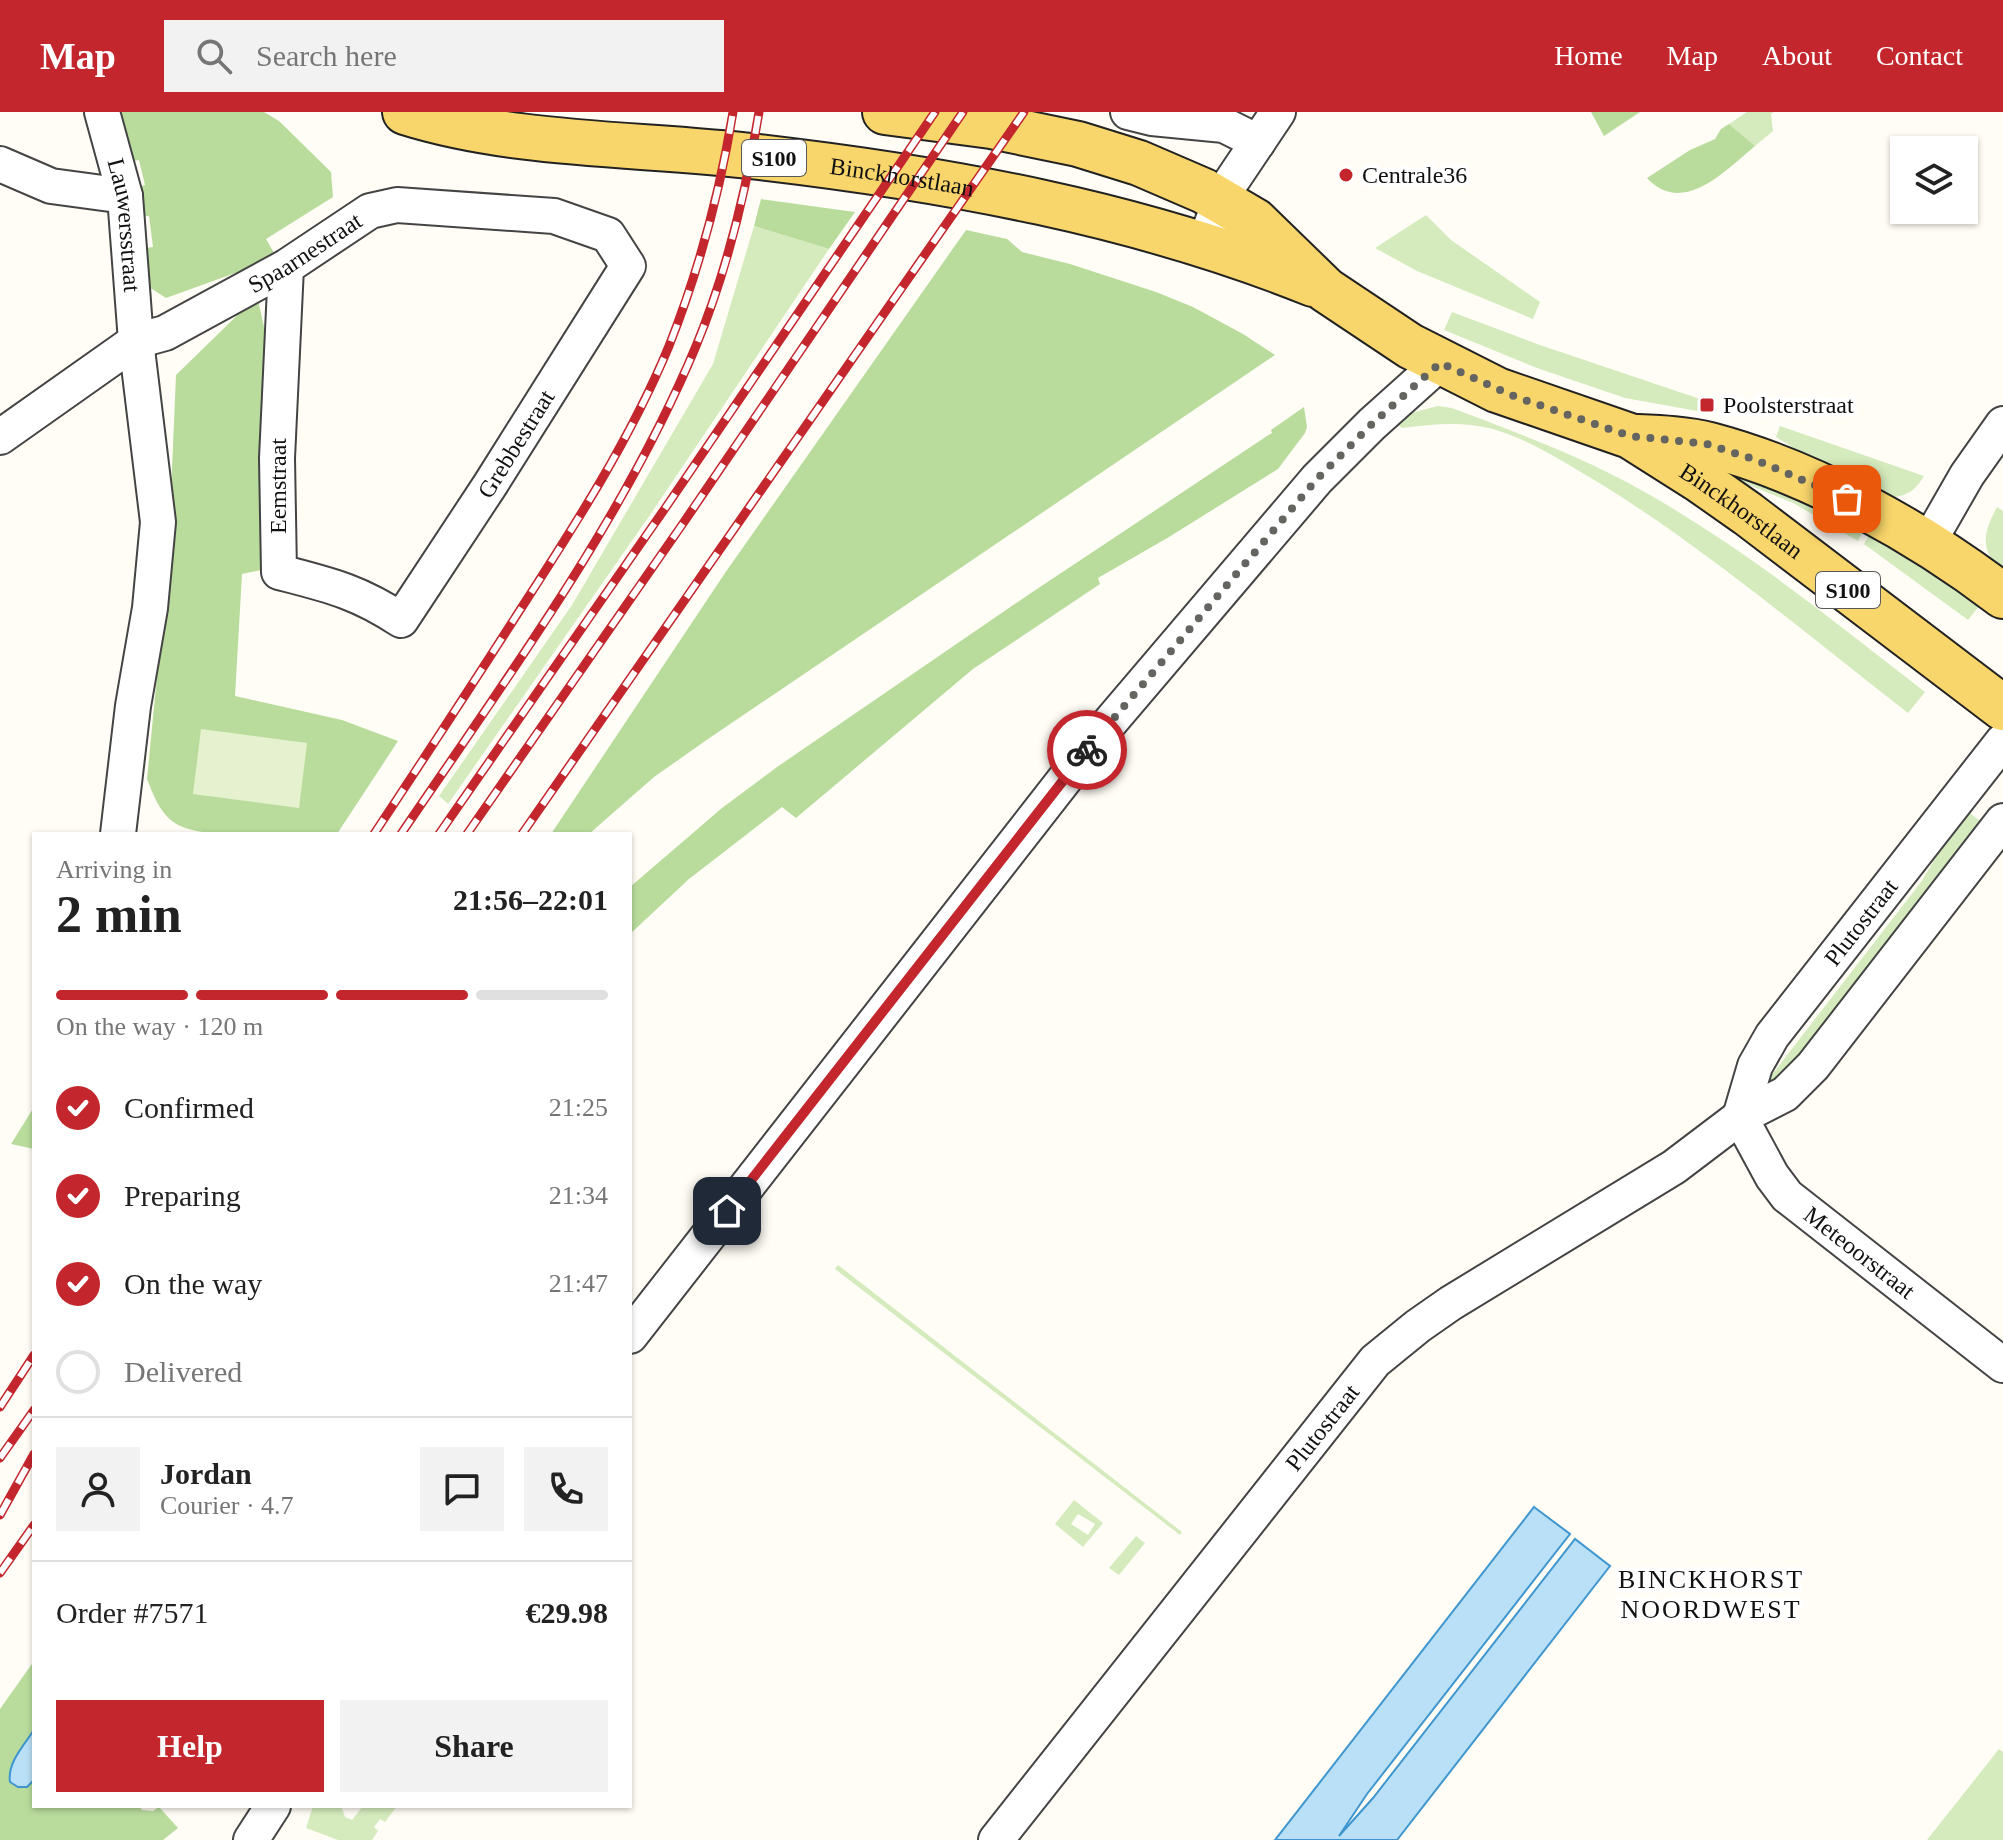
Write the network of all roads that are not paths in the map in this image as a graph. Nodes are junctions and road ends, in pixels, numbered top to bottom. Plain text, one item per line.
1 (102, 112) edge
2 (405, 112) edge
3 (885, 112) edge
4 (1128, 112) edge
5 (1278, 112) edge
6 (1258, 142) junction
7 (0, 164) edge
8 (125, 196) junction
9 (1220, 200) junction
10 (1203, 247) junction
11 (628, 266) joint
12 (286, 267) junction
13 (1326, 290) junction
14 (136, 341) junction
15 (1440, 363) junction
16 (2003, 424) edge
17 (1630, 436) junction
18 (0, 437) edge
19 (1928, 543) junction
20 (2003, 596) edge
21 (401, 620) joint
22 (2003, 708) edge
23 (2003, 741) edge
24 (2003, 821) edge
25 (118, 832) edge
26 (1740, 1117) junction
27 (632, 1333) edge
28 (2003, 1365) edge
29 (996, 1840) edge

1 - 8 street, Lauwersstraat
2 - 10 main road, Binckhorstlaan / S100
3 - 9 main road, Binckhorstlaan / S100
4 - 6 street
5 - 6 street
6 - 9 street
7 - 8 street
8 - 14 street, Lauwersstraat
9 - 10 street
9 - 13 main road, Binckhorstlaan / S100
10 - 13 main road, Binckhorstlaan / S100
11 - 12 street, Spaarnestraat
11 - 21 street, Grebbestraat
12 - 14 street, Spaarnestraat
12 - 21 street, Eemstraat
13 - 15 main road, Binckhorstlaan / S100
14 - 18 street, Spaarnestraat
14 - 25 street, Lauwersstraat
15 - 17 main road, Binckhorstlaan / S100
15 - 27 street
16 - 19 street
17 - 19 main road, Binckhorstlaan / S100
17 - 22 main road, Binckhorstlaan / S100
19 - 20 main road, Binckhorstlaan / S100
23 - 26 street, Plutostraat
24 - 26 street, Plutostraat
26 - 28 street, Meteoorstraat
26 - 29 street, Plutostraat

